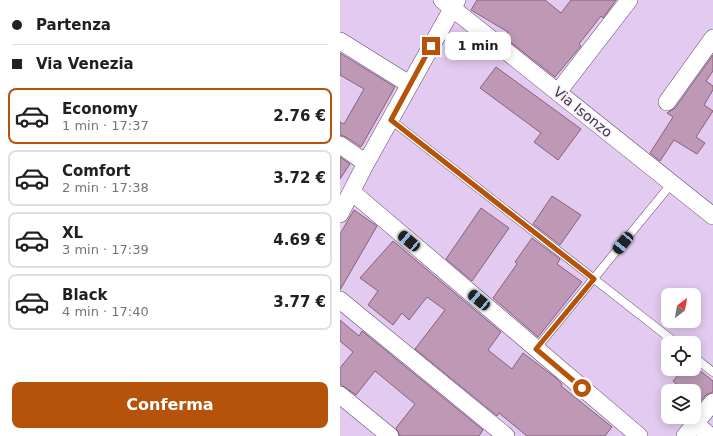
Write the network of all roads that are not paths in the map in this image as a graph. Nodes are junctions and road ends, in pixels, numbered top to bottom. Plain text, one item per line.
1 (629, 0) edge
2 (451, 3) edge
3 (713, 38) edge
4 (340, 41) edge
5 (409, 84) junction
6 (558, 92) junction
7 (667, 102) dead end
8 (391, 120) junction
9 (340, 145) edge
10 (366, 163) junction
11 (672, 183) junction
12 (352, 192) junction
13 (340, 214) edge
14 (713, 216) edge
15 (594, 279) junction
16 (340, 300) edge
17 (667, 336) edge
18 (536, 349) junction
19 (701, 363) edge
20 (713, 372) edge
21 (340, 395) edge
22 (713, 402) edge
23 (690, 430) edge
24 (390, 436) edge
25 (506, 436) edge
26 (639, 436) edge
27 (710, 436) edge

1 - 6 street
2 - 5 street
2 - 6 street, Via Isonzo
3 - 7 street
4 - 5 street
5 - 8 street
6 - 11 street, Via Isonzo
8 - 10 street
8 - 15 lane
9 - 10 street
10 - 12 street
11 - 14 street, Via Isonzo
11 - 15 lane
12 - 13 street
12 - 18 street
15 - 17 lane
15 - 18 lane
16 - 25 street
18 - 26 street
19 - 20 lane
21 - 24 street
22 - 23 street
23 - 27 street

